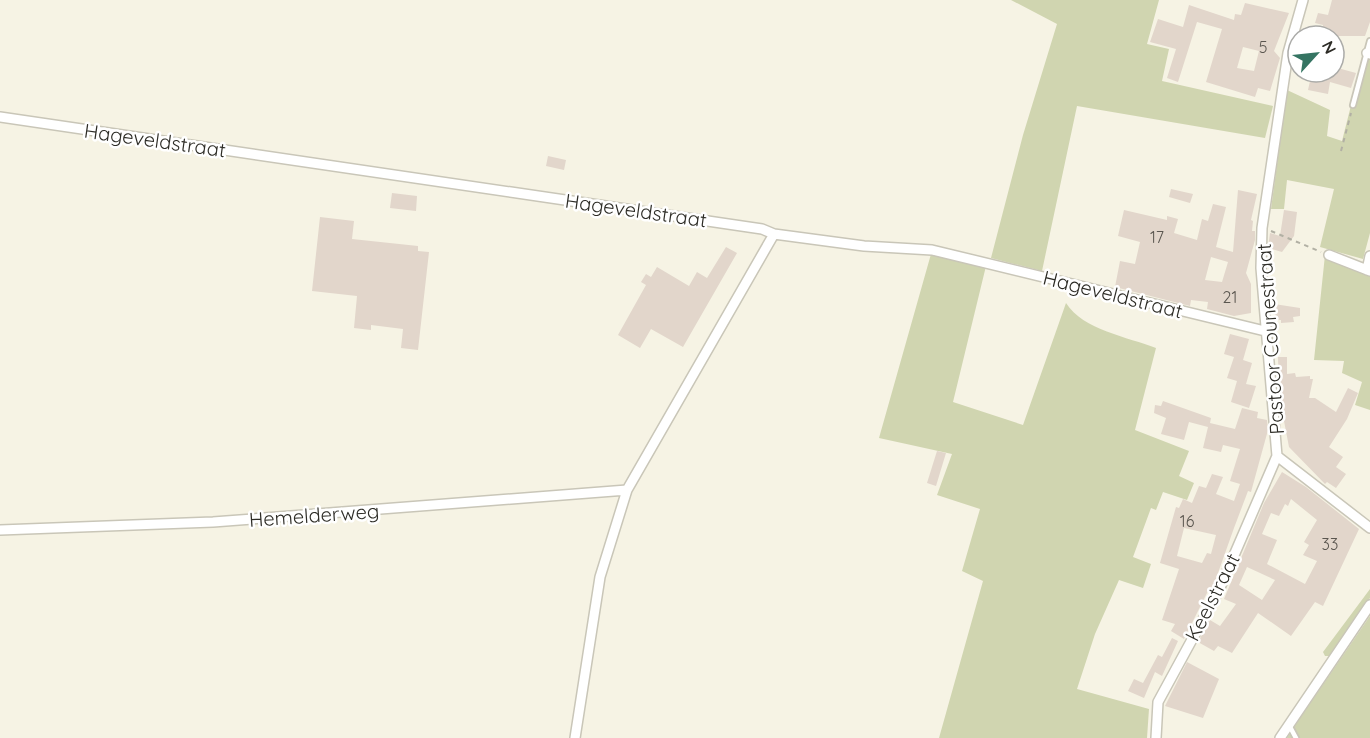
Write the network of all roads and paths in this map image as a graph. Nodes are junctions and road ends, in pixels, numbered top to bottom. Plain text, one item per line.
1 (1303, 0) edge
2 (1370, 41) edge
3 (1368, 53) edge
4 (1353, 105) joint
5 (0, 117) edge
6 (1341, 151) dead end
7 (1262, 228) junction
8 (774, 234) junction
9 (1329, 255) joint
10 (1370, 256) edge
11 (1368, 270) edge
12 (1265, 331) junction
13 (1277, 456) junction
14 (627, 490) junction
15 (1370, 528) edge
16 (0, 530) edge
17 (1370, 605) edge
18 (1289, 725) junction
19 (575, 738) edge
20 (1156, 738) edge
21 (1280, 738) edge
22 (1296, 738) edge

1 - 7 street, Pastoor Counestraat
2 - 3 lane
3 - 4 lane
4 - 6 path
5 - 8 street, Hageveldstraat
7 - 9 path
7 - 12 street, Pastoor Counestraat
8 - 12 street, Hageveldstraat
8 - 14 street
9 - 11 street
10 - 11 street
12 - 13 street, Pastoor Counestraat
13 - 15 street, Pastoor Counestraat
13 - 20 street, Keelstraat
14 - 16 street, Hemelderweg
14 - 19 street
17 - 18 street
18 - 21 street
18 - 22 lane

